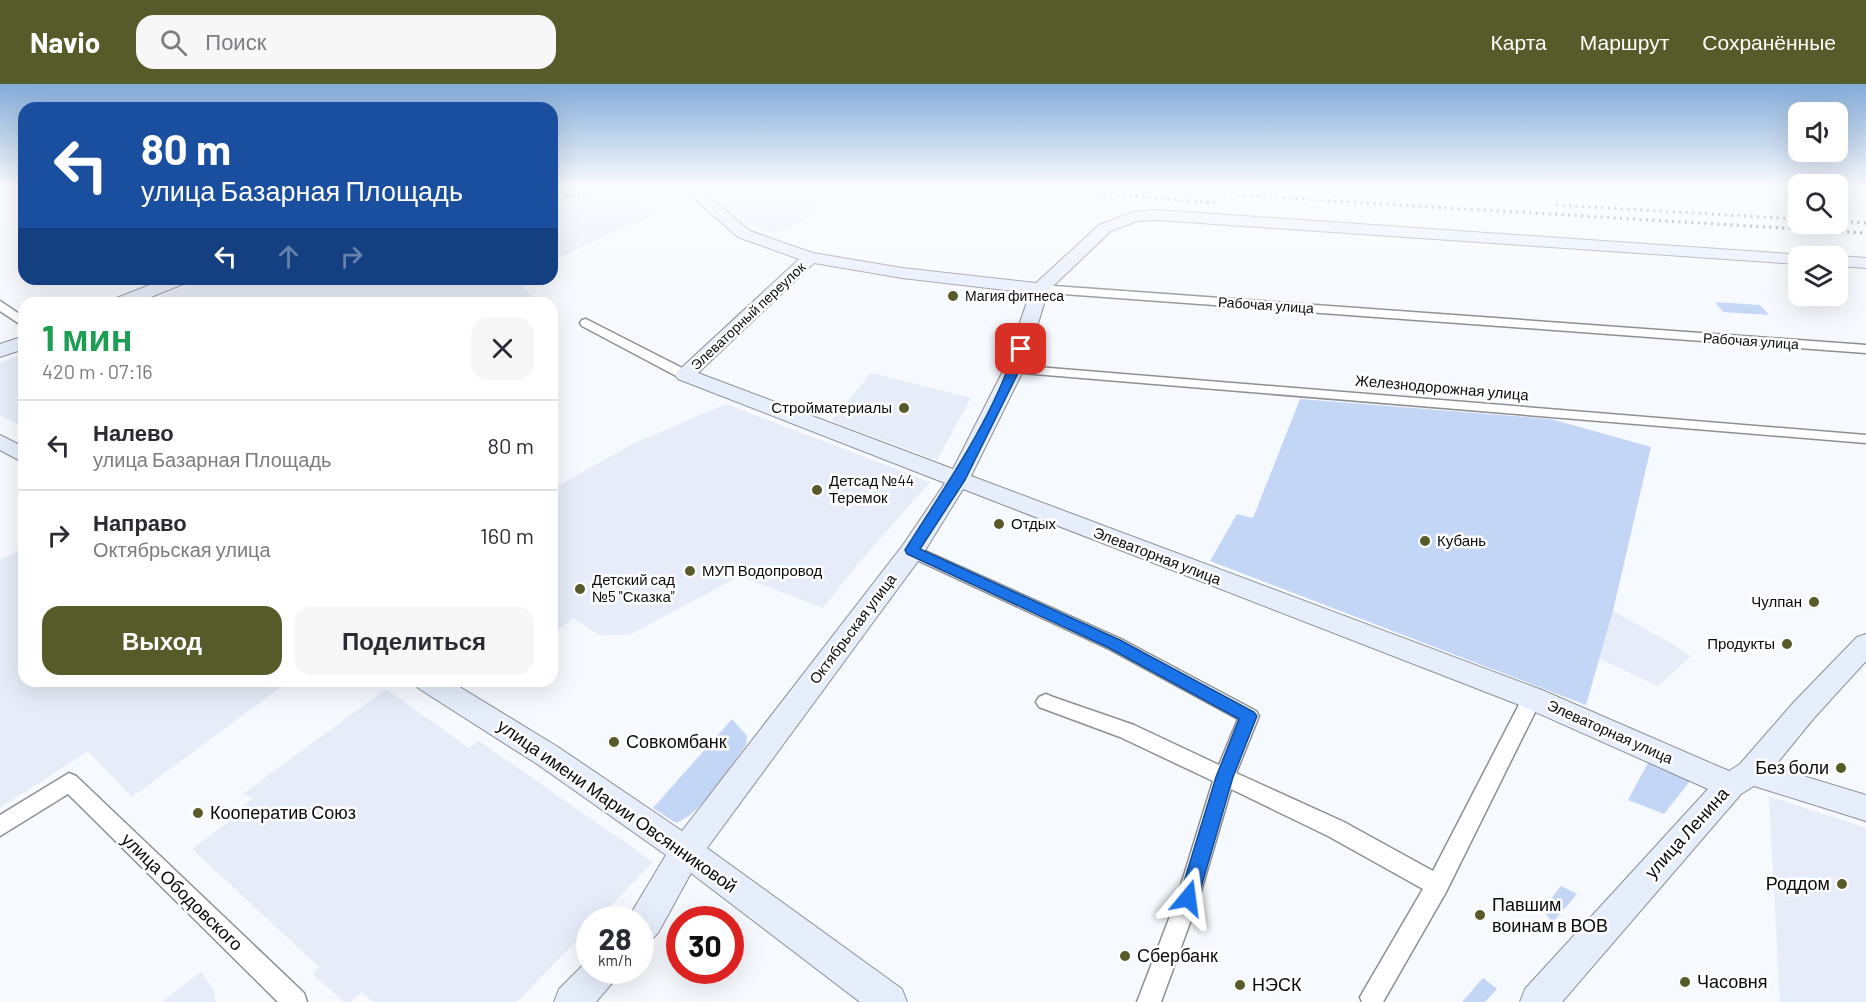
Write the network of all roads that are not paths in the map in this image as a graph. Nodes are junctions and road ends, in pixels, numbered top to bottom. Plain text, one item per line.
1 (739, 230) edge
2 (1103, 230) edge
3 (1373, 230) edge
4 (810, 257) junction
5 (1788, 258) edge
6 (1848, 262) edge
7 (1866, 263) edge
8 (165, 285) edge
9 (1041, 289) junction
10 (135, 297) edge
11 (0, 305) edge
12 (18, 318) edge
13 (586, 323) dead end
14 (18, 344) edge
15 (1866, 349) edge
16 (0, 351) edge
17 (1014, 369) junction
18 (685, 375) junction
19 (1866, 439) edge
20 (0, 441) edge
21 (18, 452) edge
22 (958, 480) junction
23 (912, 550) junction
24 (1866, 644) edge
25 (438, 687) edge
26 (1533, 699) junction
27 (1046, 702) dead end
28 (1224, 777) junction
29 (1740, 779) junction
30 (1866, 808) edge
31 (0, 827) edge
32 (686, 851) junction
33 (1438, 885) junction
34 (654, 908) edge
35 (589, 984) edge
36 (1372, 998) dead end
37 (295, 1002) edge
38 (572, 1002) edge
39 (889, 1002) edge
40 (1149, 1002) edge
41 (1538, 1002) edge

1 - 4 street, Рабочая улица
2 - 9 street, Октябрьская улица
3 - 5 street, Октябрьская улица
4 - 9 street, Рабочая улица
4 - 18 street, Элеваторный переулок
6 - 7 street
8 - 10 street
9 - 15 street, Рабочая улица
9 - 17 street, Октябрьская улица
11 - 12 street
13 - 18 street, Элеваторная улица
14 - 16 street
17 - 19 street, Железнодорожная улица
17 - 22 street, Октябрьская улица
18 - 22 street, Элеваторная улица
20 - 21 street
22 - 23 street, Октябрьская улица
22 - 26 street, Элеваторная улица
23 - 28 street
23 - 32 street, Октябрьская улица
24 - 29 street, улица Ленина
25 - 32 street, улица имени Марии Овсянниковой
26 - 29 street, Элеваторная улица
26 - 33 street
27 - 28 street
28 - 33 street
28 - 40 street
29 - 30 street, Элеваторная улица
29 - 41 street, улица Ленина
31 - 37 street, улица Ободовского
32 - 34 street, Октябрьская улица
32 - 39 street, улица имени Марии Овсянниковой
33 - 36 street
35 - 38 street

